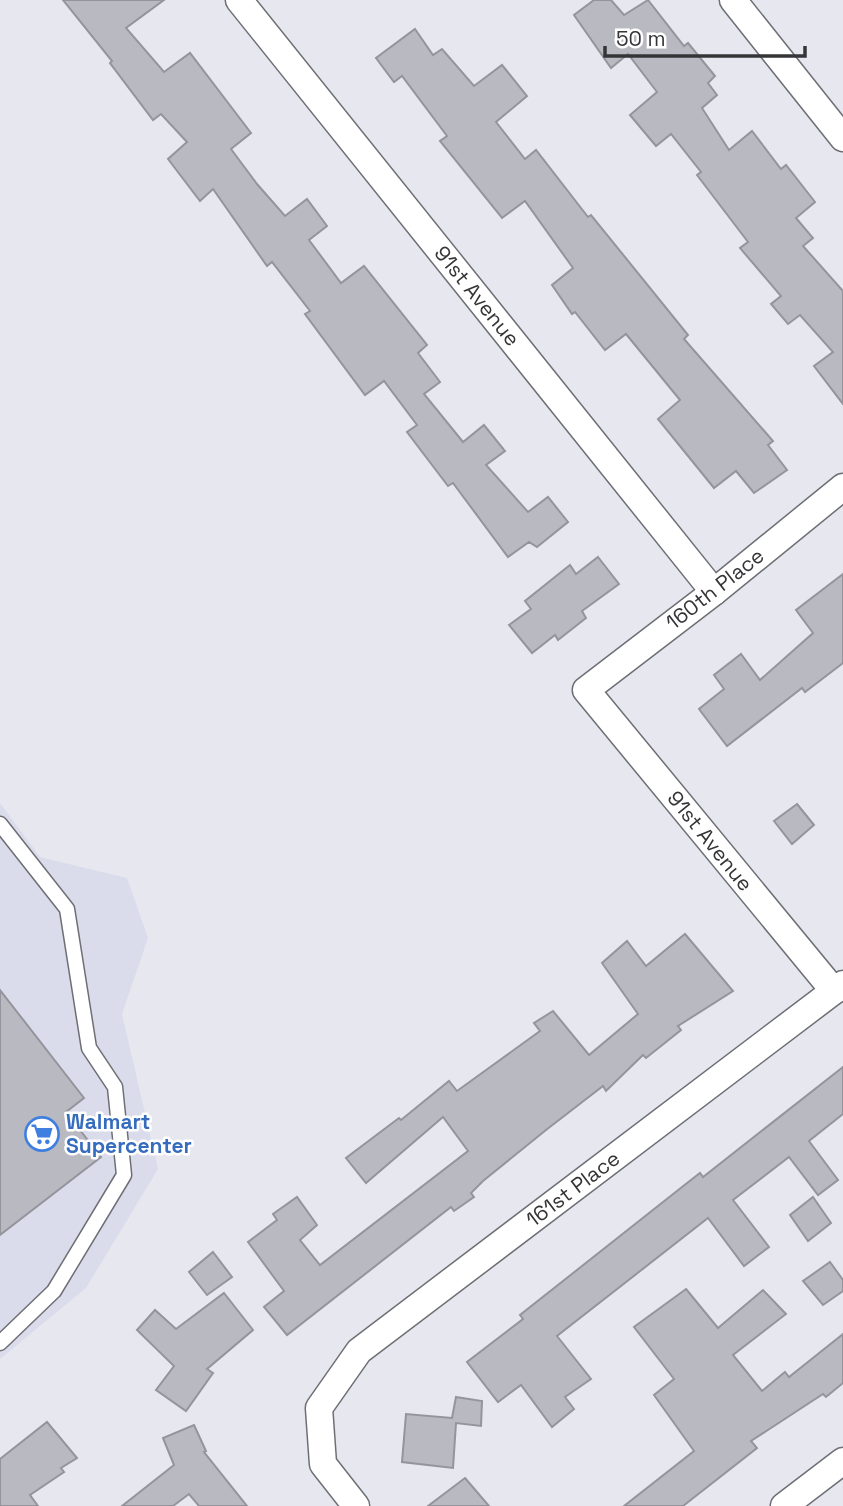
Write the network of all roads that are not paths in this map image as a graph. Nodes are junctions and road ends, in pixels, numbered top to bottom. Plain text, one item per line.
1 (239, 0) edge
2 (733, 0) edge
3 (843, 138) edge
4 (843, 486) edge
5 (714, 592) junction
6 (586, 690) joint
7 (0, 824) edge
8 (838, 988) edge
9 (0, 1343) edge
10 (843, 1461) edge
11 (356, 1506) edge
12 (784, 1506) edge

1 - 5 street, 91st Avenue
2 - 3 street
4 - 5 street, 160th Place
5 - 6 street, 160th Place
6 - 8 street, 91st Avenue
7 - 9 lane
8 - 11 street, 161st Place
10 - 12 street

